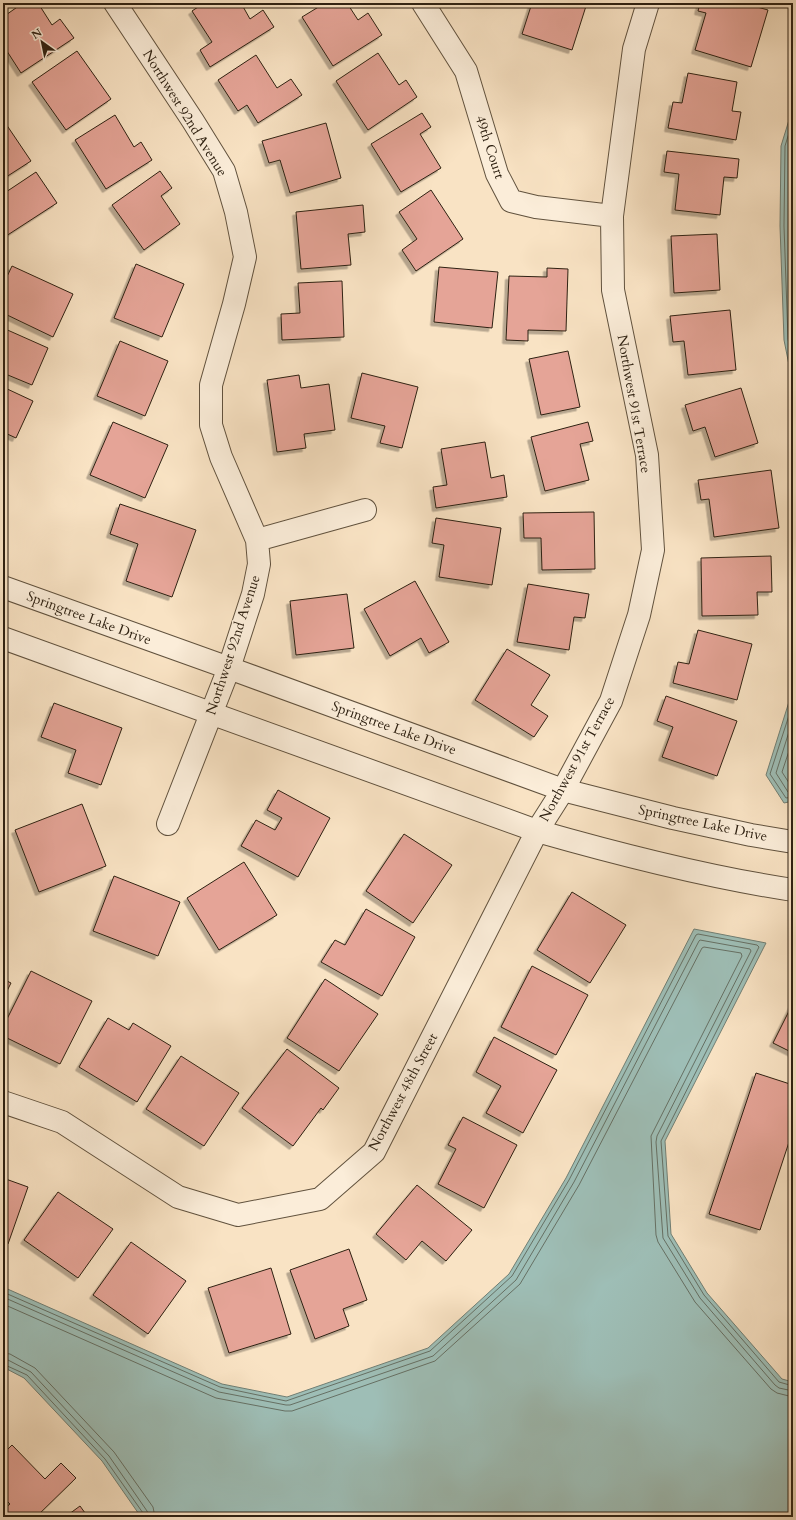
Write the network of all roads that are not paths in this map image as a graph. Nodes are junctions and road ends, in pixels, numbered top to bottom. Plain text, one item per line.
1 (115, 3) edge
2 (423, 3) edge
3 (648, 3) edge
4 (612, 216) junction
5 (365, 510) dead end
6 (257, 540) junction
7 (3, 587) edge
8 (3, 638) edge
9 (229, 668) junction
10 (212, 714) junction
11 (563, 790) junction
12 (168, 824) dead end
13 (537, 831) junction
14 (793, 842) edge
15 (793, 890) edge
16 (3, 1102) edge

1 - 6 street, Northwest 92nd Avenue
2 - 4 street, 49th Court
3 - 4 street, Northwest 91st Terrace
4 - 11 street, Northwest 91st Terrace
5 - 6 street
6 - 9 street, Northwest 92nd Avenue
7 - 9 street, Springtree Lake Drive
8 - 10 street
9 - 10 street, Northwest 92nd Avenue
9 - 11 street, Springtree Lake Drive
10 - 12 street, Northwest 92nd Avenue
10 - 13 street
11 - 13 street, Northwest 91st Terrace
11 - 14 street, Springtree Lake Drive
13 - 15 street
13 - 16 street, Northwest 48th Street

